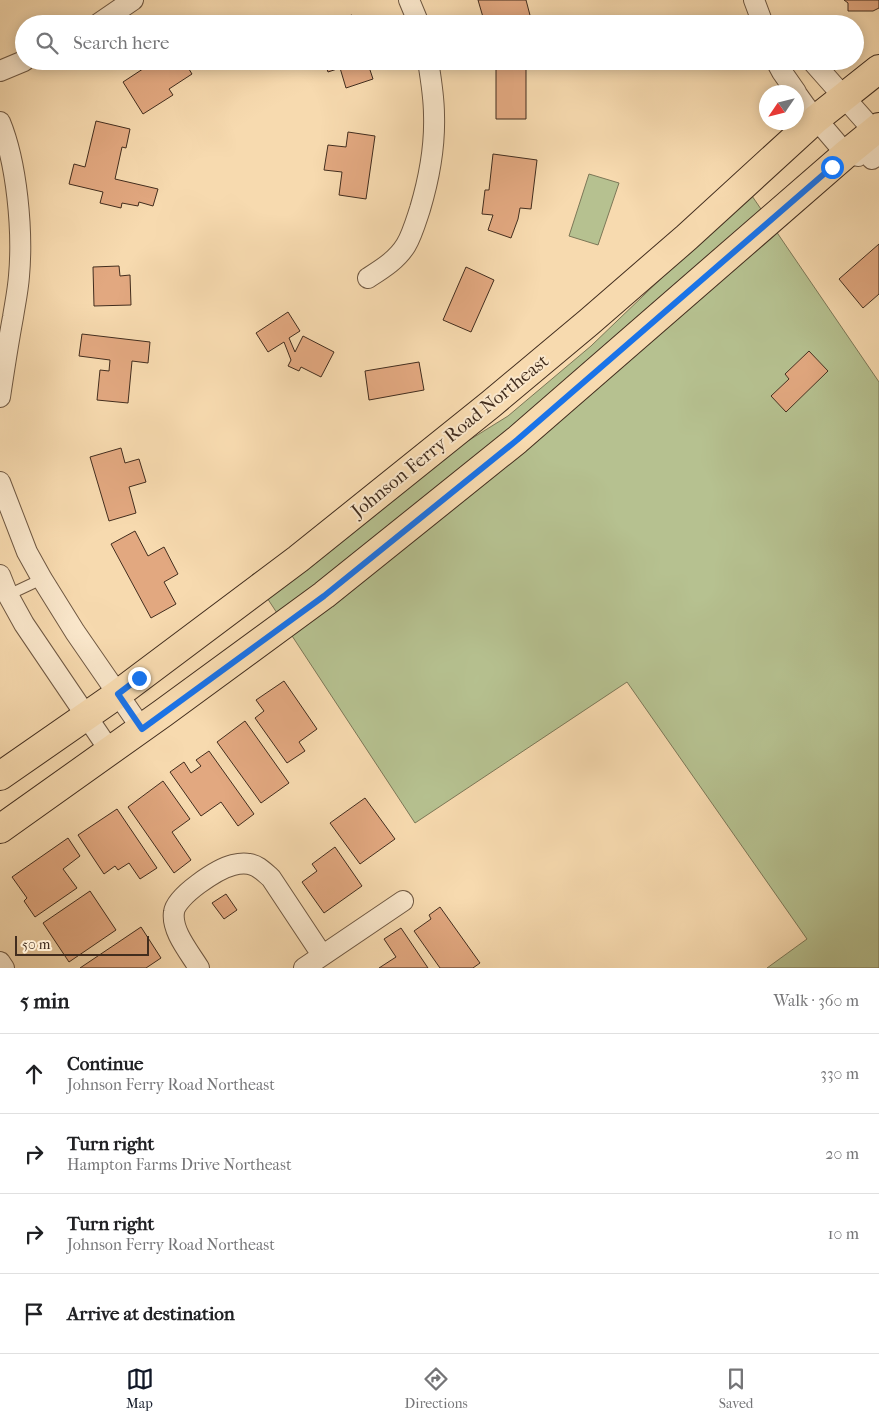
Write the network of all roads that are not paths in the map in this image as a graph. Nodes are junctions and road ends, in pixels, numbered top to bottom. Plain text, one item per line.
1 (134, 0) edge
2 (410, 0) edge
3 (112, 15) edge
4 (416, 15) edge
5 (15, 65) edge
6 (879, 69) edge
7 (429, 70) edge
8 (781, 70) edge
9 (820, 70) edge
10 (0, 71) edge
11 (791, 85) edge
12 (844, 97) junction
13 (804, 103) edge
14 (816, 119) junction
15 (0, 122) edge
16 (876, 129) edge
17 (866, 161) edge
18 (368, 278) dead end
19 (2, 375) edge
20 (0, 397) edge
21 (0, 482) edge
22 (0, 576) edge
23 (42, 579) junction
24 (8, 594) junction
25 (118, 694) junction
26 (87, 716) junction
27 (142, 729) junction
28 (110, 750) junction
29 (0, 776) edge
30 (0, 829) edge
31 (403, 901) dead end
32 (322, 955) junction
33 (0, 962) edge
34 (4, 968) edge
35 (199, 968) edge
36 (304, 968) edge

1 - 3 street
2 - 4 street
5 - 10 street
6 - 12 main road, Johnson Ferry Road Northeast
7 - 18 street
8 - 11 street
9 - 12 street
12 - 14 main road, Johnson Ferry Road Northeast
12 - 16 street
13 - 14 street
14 - 17 street
14 - 25 main road, Johnson Ferry Road Northeast
15 - 19 street
16 - 17 main road
17 - 27 main road
19 - 20 street
21 - 23 street
22 - 24 street
23 - 24 lane
23 - 25 street
24 - 26 street
25 - 26 main road, Johnson Ferry Road Northeast
25 - 27 street
26 - 28 street
26 - 29 main road, Johnson Ferry Road Northeast
27 - 28 main road
28 - 30 main road
31 - 32 street
32 - 35 street
32 - 36 street
33 - 34 street

